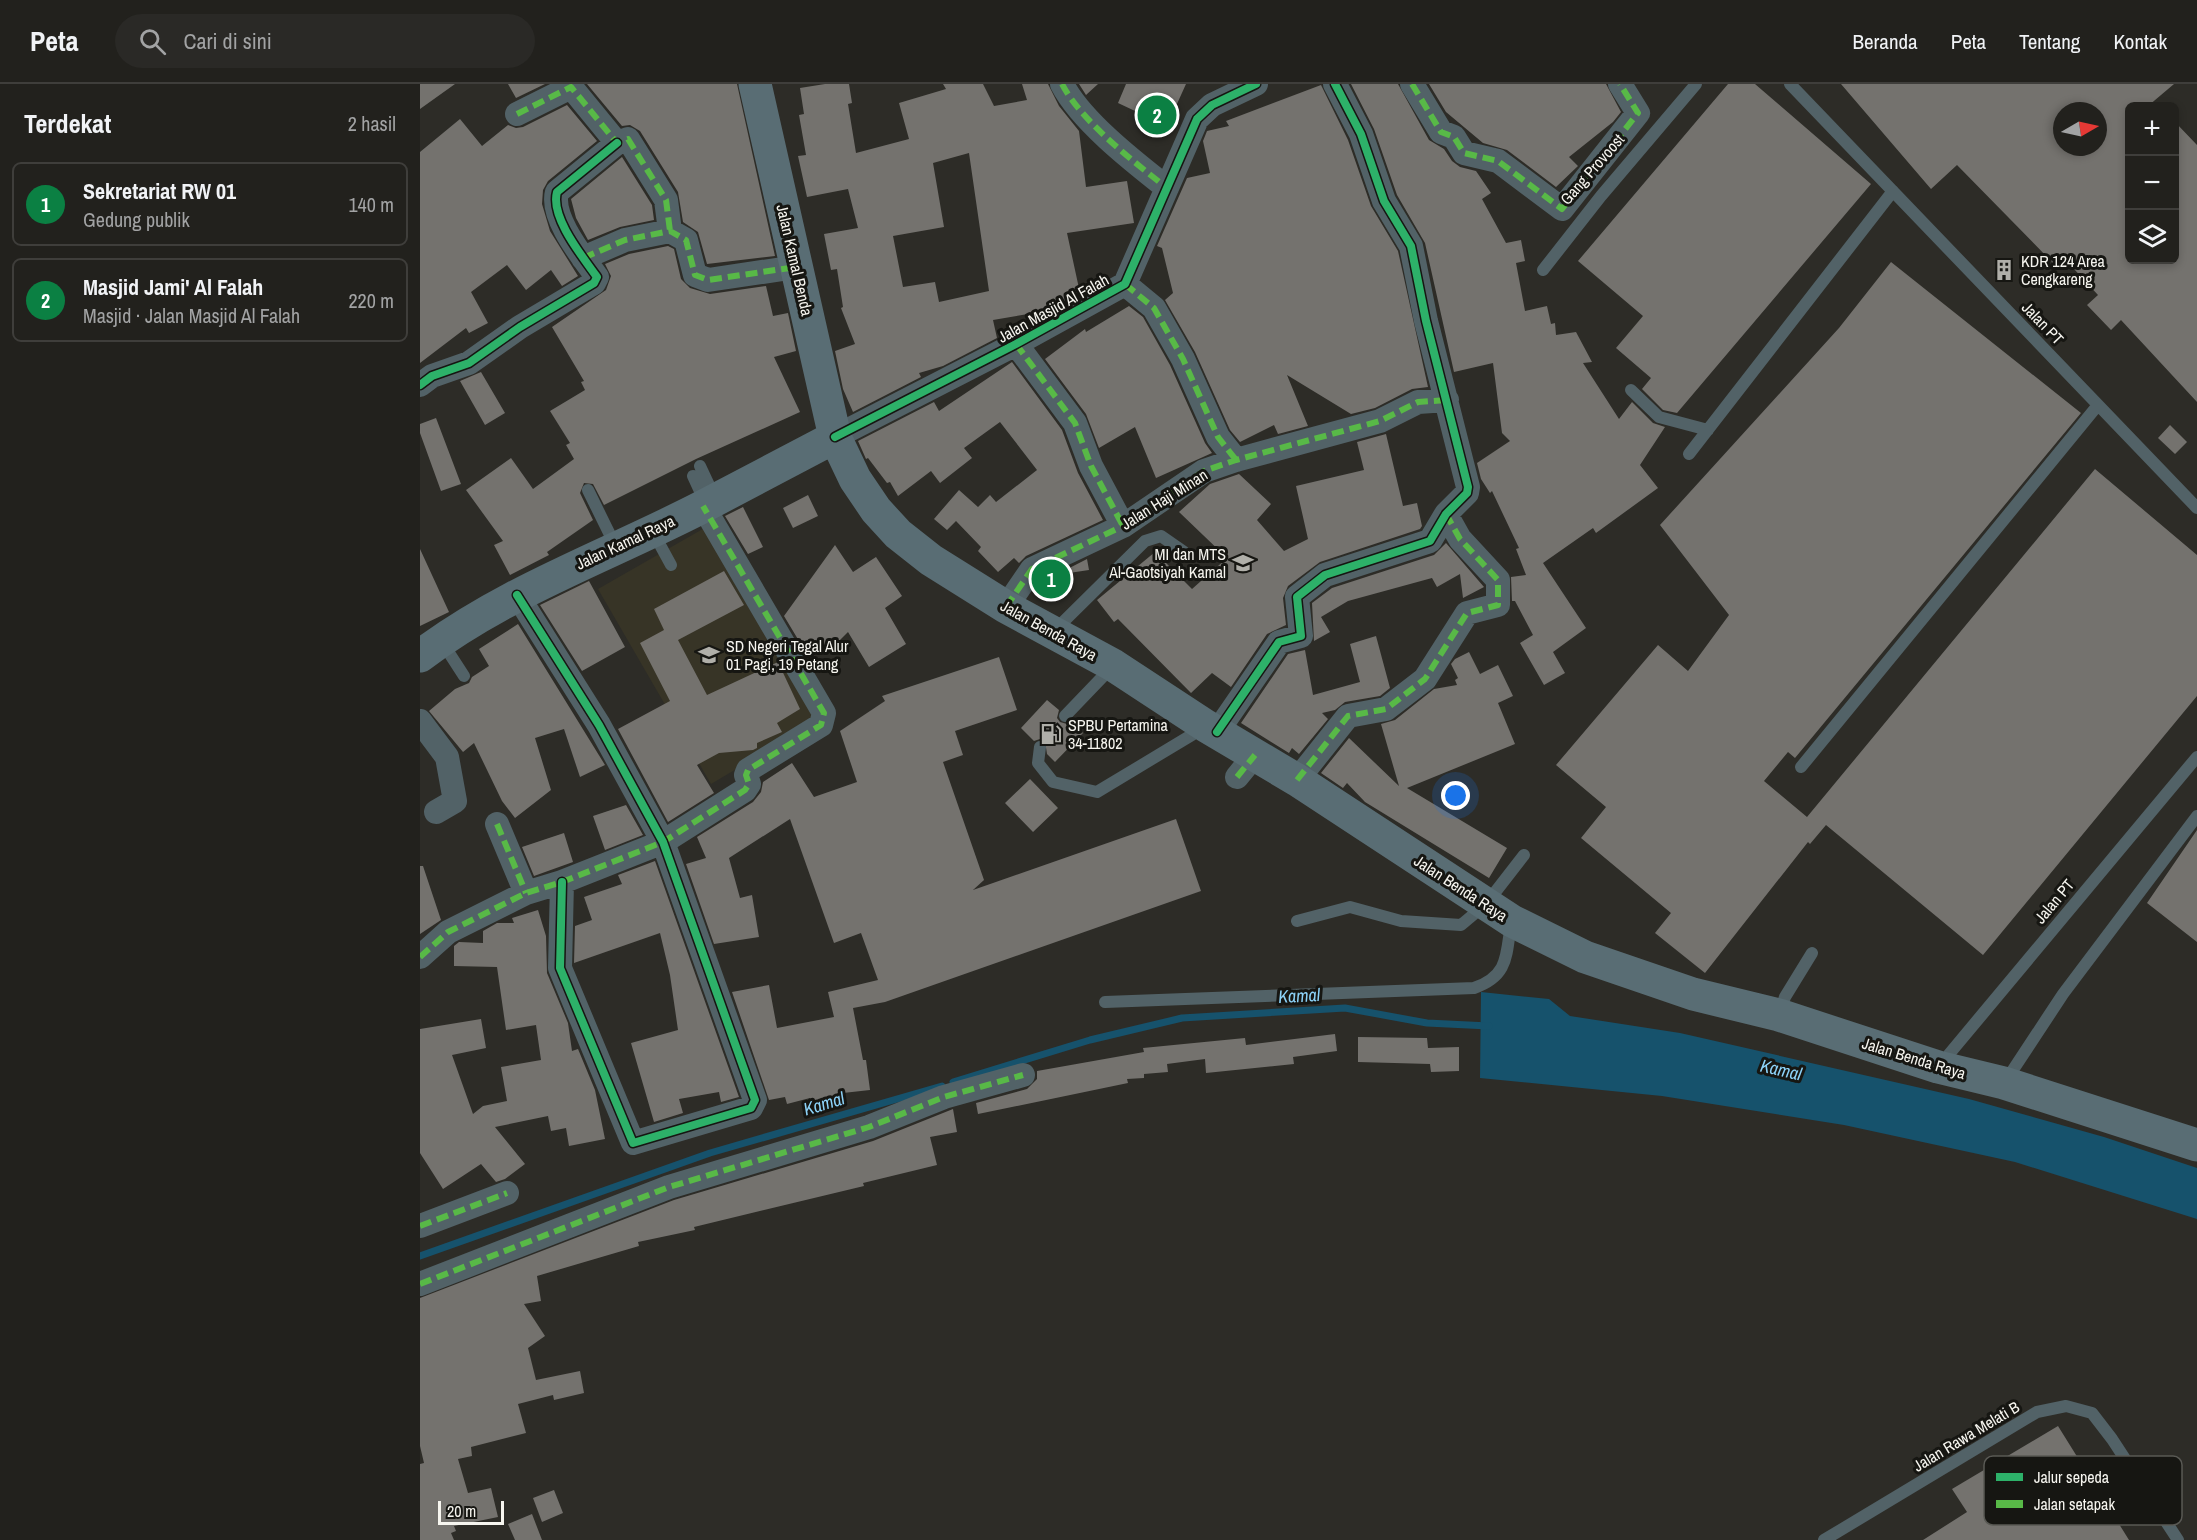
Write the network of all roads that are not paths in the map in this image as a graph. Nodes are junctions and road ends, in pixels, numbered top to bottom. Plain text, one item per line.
1 (755, 84) edge
2 (1062, 84) edge
3 (1256, 84) edge
4 (1335, 84) edge
5 (1412, 84) edge
6 (1620, 84) edge
7 (1696, 84) edge
8 (1790, 84) edge
9 (517, 114) dead end
10 (617, 142) junction
11 (1167, 188) junction
12 (1893, 191) junction
13 (670, 231) junction
14 (583, 258) junction
15 (796, 267) junction
16 (1543, 270) dead end
17 (1125, 284) junction
18 (1016, 344) junction
19 (420, 385) edge
20 (1631, 390) dead end
21 (1447, 400) junction
22 (2098, 405) junction
23 (1708, 430) junction
24 (835, 437) junction
25 (1689, 454) dead end
26 (1236, 460) junction
27 (588, 490) dead end
28 (704, 490) junction
29 (2197, 508) edge
30 (1446, 514) junction
31 (1123, 526) junction
32 (652, 530) junction
33 (616, 547) junction
34 (1184, 552) dead end
35 (671, 565) dead end
36 (517, 595) junction
37 (1006, 607) junction
38 (1053, 632) junction
39 (431, 648) edge
40 (1113, 665) junction
41 (464, 676) dead end
42 (1065, 716) dead end
43 (420, 721) edge
44 (1206, 730) junction
45 (1040, 747) dead end
46 (2197, 757) edge
47 (1801, 767) dead end
48 (1297, 780) junction
49 (436, 812) dead end
50 (2197, 816) edge
51 (496, 824) dead end
52 (663, 842) junction
53 (1524, 855) dead end
54 (562, 882) junction
55 (526, 893) junction
56 (1499, 912) junction
57 (1297, 921) dead end
58 (1812, 953) dead end
59 (420, 957) edge
60 (1105, 1002) dead end
61 (1779, 1015) junction
62 (1938, 1067) junction
63 (1023, 1075) dead end
64 (2004, 1083) junction
65 (2197, 1144) edge
66 (507, 1193) dead end
67 (420, 1226) edge
68 (420, 1284) edge
69 (2123, 1456) edge
70 (2168, 1525) edge
71 (1824, 1540) edge
72 (2178, 1540) edge

1 - 15 main road, Jalan Kamal Benda
2 - 11 street
3 - 11 street, Jalan Masjid Al Falah
4 - 21 street
5 - 6 street, Gang Provoost
7 - 16 lane
8 - 12 lane, Jalan PT
9 - 10 street
10 - 13 street
10 - 14 street
11 - 17 street, Jalan Masjid Al Falah
12 - 22 lane, Jalan PT
12 - 23 lane
13 - 14 street
13 - 15 street
14 - 19 street
15 - 24 main road, Jalan Kamal Benda
17 - 18 street, Jalan Masjid Al Falah
17 - 26 street
18 - 24 street, Jalan Masjid Al Falah
18 - 31 street
20 - 23 lane
21 - 26 street, Jalan Haji Minan
21 - 30 street
22 - 29 lane, Jalan PT
22 - 47 lane
23 - 25 lane
24 - 28 main road, Jalan Kamal Raya
24 - 37 main road, Jalan Benda Raya
26 - 31 street, Jalan Haji Minan
27 - 33 lane
28 - 32 main road, Jalan Kamal Raya
28 - 52 street
30 - 44 street
30 - 48 street
31 - 37 street, Jalan Haji Minan
32 - 33 main road, Jalan Kamal Raya
32 - 35 lane
33 - 36 main road, Jalan Kamal Raya
34 - 38 lane
36 - 39 main road, Jalan Kamal Raya
36 - 52 street
37 - 38 main road, Jalan Benda Raya
38 - 40 main road, Jalan Benda Raya
39 - 41 lane
40 - 42 lane
40 - 44 main road, Jalan Benda Raya
43 - 49 street
44 - 45 lane
44 - 48 main road, Jalan Benda Raya
46 - 62 lane, Jalan PT
48 - 56 main road, Jalan Benda Raya
50 - 64 lane
51 - 55 street
52 - 54 street
52 - 54 street
53 - 56 lane
54 - 55 street
55 - 59 street
56 - 57 lane
56 - 60 lane
56 - 61 main road, Jalan Benda Raya
58 - 61 lane
61 - 62 main road, Jalan Benda Raya
62 - 64 main road, Jalan Benda Raya
63 - 68 street
64 - 65 main road, Jalan Benda Raya
66 - 67 street
69 - 71 lane, Jalan Rawa Melati B
70 - 72 lane, Jalan Rawa Melati B

